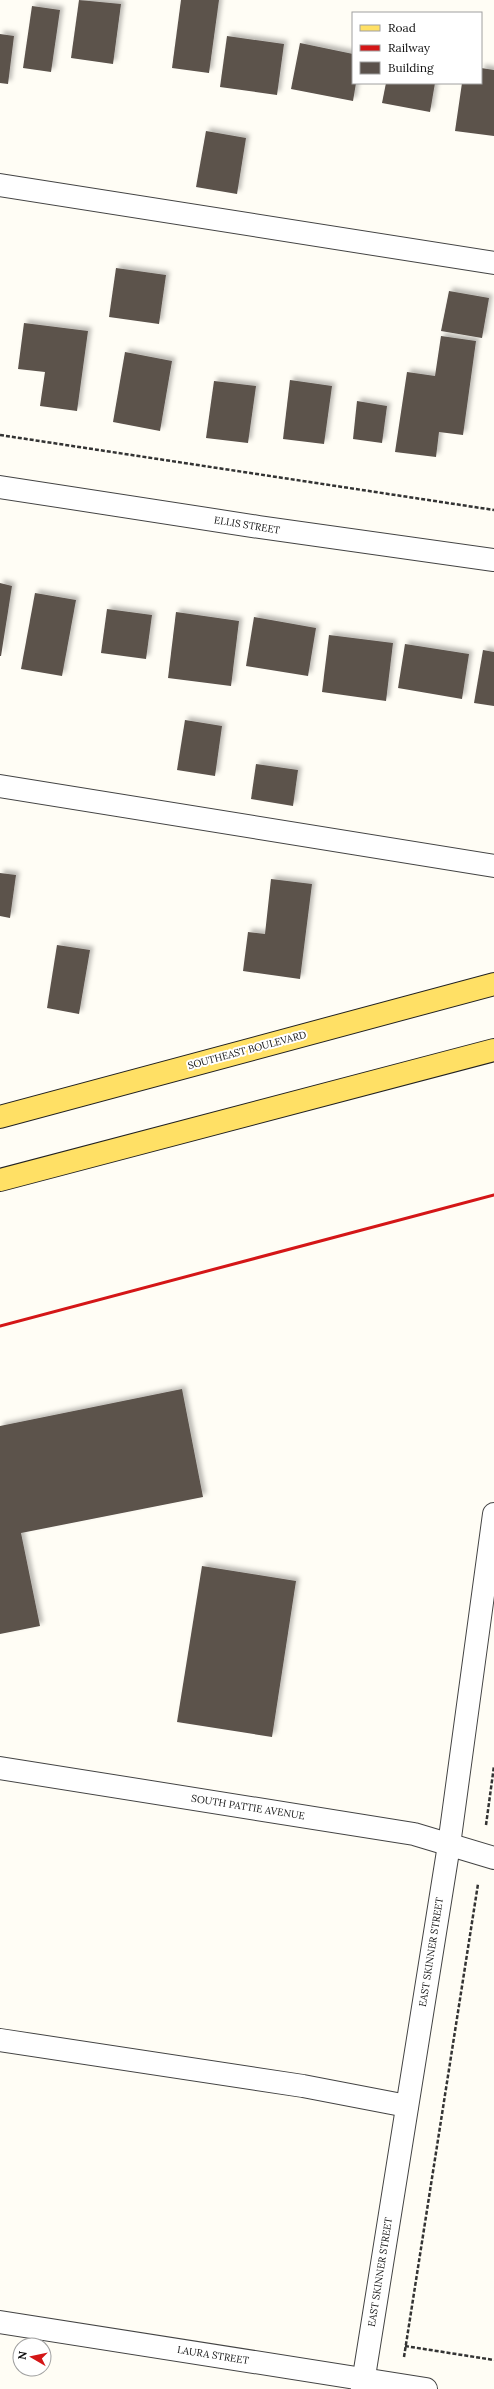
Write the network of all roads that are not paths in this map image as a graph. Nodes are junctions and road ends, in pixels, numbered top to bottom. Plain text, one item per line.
1 (0, 185) edge
2 (494, 263) edge
3 (0, 487) edge
4 (494, 560) edge
5 (0, 786) edge
6 (494, 866) edge
7 (494, 984) edge
8 (494, 1050) edge
9 (0, 1117) edge
10 (0, 1180) edge
11 (494, 1514) edge
12 (0, 1768) edge
13 (449, 1845) junction
14 (488, 1857) edge
15 (0, 2040) edge
16 (407, 2106) junction
17 (0, 2322) edge
18 (363, 2384) edge
19 (426, 2389) edge

1 - 2 street
3 - 4 street, ELLIS STREET
5 - 6 street
7 - 9 main road, SOUTHEAST BOULEVARD
8 - 10 main road
11 - 13 street, EAST SKINNER STREET
12 - 13 street, SOUTH PATTIE AVENUE
13 - 14 street, SOUTH PATTIE AVENUE
13 - 16 street, EAST SKINNER STREET
15 - 16 street
16 - 18 street, EAST SKINNER STREET
17 - 18 street, LAURA STREET
18 - 19 street, LAURA STREET

